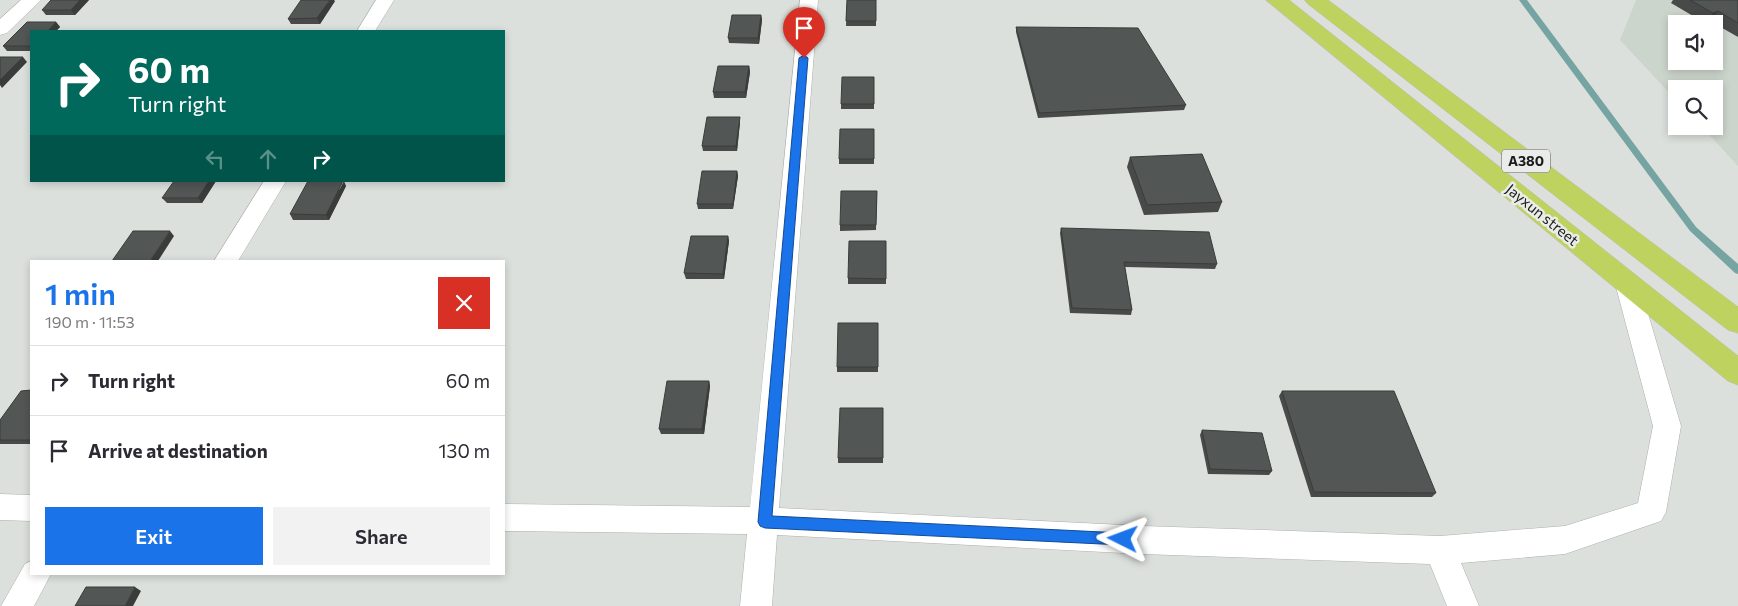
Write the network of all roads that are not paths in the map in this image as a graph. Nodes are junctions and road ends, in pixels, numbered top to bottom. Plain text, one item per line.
1 (32, 0) edge
2 (385, 0) edge
3 (809, 0) edge
4 (1276, 0) edge
5 (1315, 0) edge
6 (0, 29) edge
7 (367, 30) edge
8 (274, 182) edge
9 (227, 260) edge
10 (1627, 283) junction
11 (1738, 322) edge
12 (1738, 374) edge
13 (0, 507) edge
14 (30, 508) edge
15 (505, 518) edge
16 (765, 522) junction
17 (1440, 550) junction
18 (35, 575) edge
19 (17, 606) edge
20 (756, 606) edge
21 (1463, 606) edge

1 - 6 street
2 - 7 street
3 - 16 street
4 - 10 highway, Jayxun street / A380
5 - 11 highway, A380
8 - 9 street
10 - 12 highway, Jayxun street / A380
10 - 17 street
13 - 14 street
15 - 16 street
16 - 17 street
16 - 20 street
17 - 21 street
18 - 19 street

